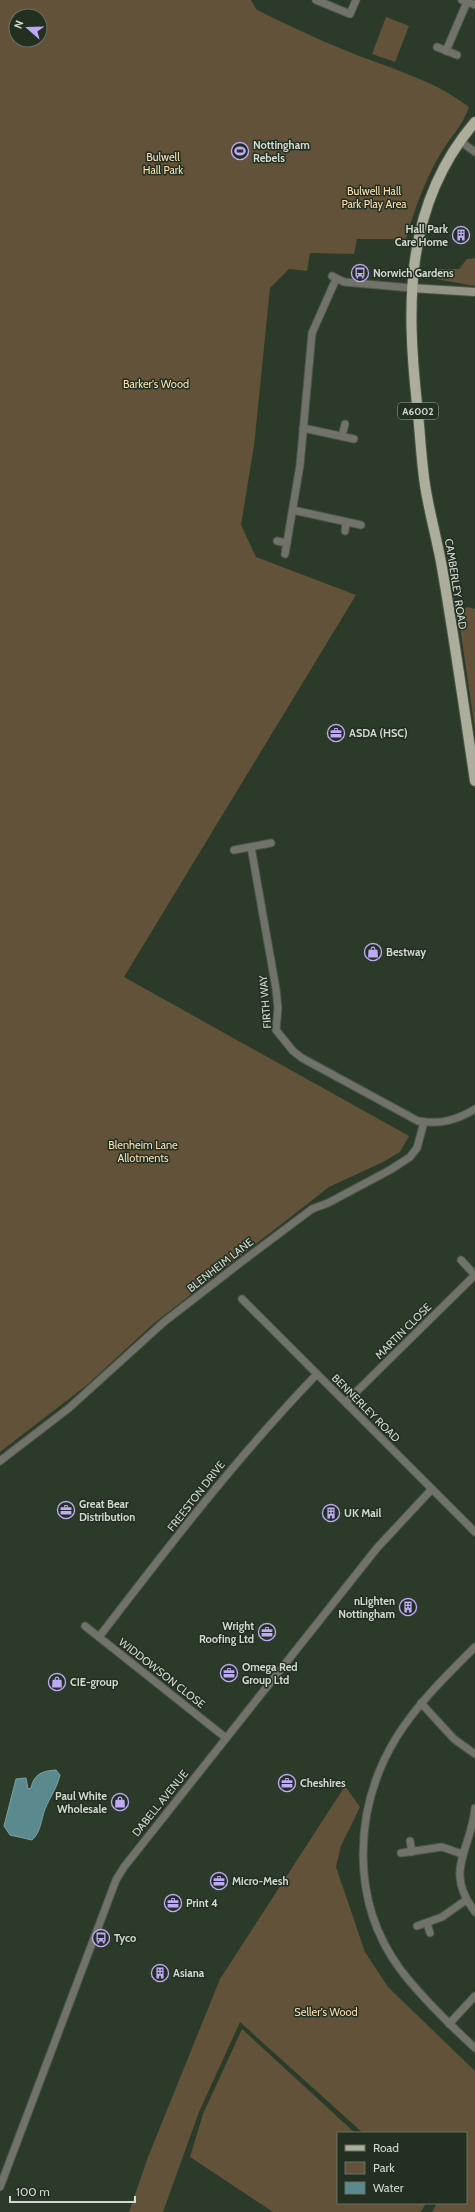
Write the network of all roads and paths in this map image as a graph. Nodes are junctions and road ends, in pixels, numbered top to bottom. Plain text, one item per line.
1 (316, 0) edge
2 (356, 0) edge
3 (464, 1) edge
4 (475, 5) edge
5 (437, 46) dead end
6 (446, 51) junction
7 (457, 55) dead end
8 (475, 122) edge
9 (460, 141) junction
10 (475, 152) edge
11 (411, 288) junction
12 (475, 292) edge
13 (345, 424) dead end
14 (303, 428) junction
15 (342, 436) junction
16 (354, 439) dead end
17 (293, 510) junction
18 (346, 522) junction
19 (361, 525) dead end
20 (345, 531) dead end
21 (277, 540) dead end
22 (287, 543) junction
23 (285, 554) dead end
24 (475, 781) edge
25 (271, 843) dead end
26 (251, 847) junction
27 (234, 850) dead end
28 (475, 1109) edge
29 (475, 1115) edge
30 (462, 1117) junction
31 (424, 1122) junction
32 (461, 1260) dead end
33 (475, 1275) edge
34 (242, 1299) dead end
35 (317, 1374) junction
36 (346, 1402) junction
37 (0, 1461) edge
38 (432, 1489) junction
39 (475, 1532) edge
40 (85, 1626) dead end
41 (99, 1637) junction
42 (475, 1647) edge
43 (421, 1704) junction
44 (226, 1738) junction
45 (475, 1754) edge
46 (475, 1808) edge
47 (474, 1827) edge
48 (410, 1841) dead end
49 (412, 1852) junction
50 (400, 1853) dead end
51 (462, 1854) junction
52 (466, 1900) junction
53 (475, 1912) edge
54 (426, 1922) junction
55 (417, 1926) dead end
56 (430, 1933) dead end
57 (475, 1998) edge
58 (449, 2024) junction
59 (475, 2048) edge
60 (0, 2187) edge

1 - 2 street
3 - 4 street
3 - 6 street
5 - 6 street
6 - 7 street
8 - 9 main road, A6002
9 - 10 street
9 - 11 main road, A6002
11 - 12 street
11 - 14 street
11 - 24 main road, CAMBERLEY ROAD / A6002
13 - 15 street
14 - 15 street
14 - 17 street
15 - 16 street
17 - 18 street
17 - 22 street
18 - 19 street
18 - 20 street
21 - 22 street
22 - 23 street
25 - 26 street
26 - 27 street
26 - 31 street, FIRTH WAY
28 - 30 street
29 - 30 street
30 - 31 street
31 - 37 street, BLENHEIM LANE
32 - 33 street, MARTIN CLOSE
33 - 36 street, MARTIN CLOSE
34 - 35 street, BENNERLEY ROAD
35 - 36 street, BENNERLEY ROAD
35 - 41 street, FREESTON DRIVE
36 - 38 street, BENNERLEY ROAD
38 - 39 street, BENNERLEY ROAD
38 - 44 street, DABELL AVENUE
40 - 41 street, WIDDOWSON CLOSE
41 - 44 street, WIDDOWSON CLOSE
42 - 43 street
43 - 45 street
43 - 58 street
44 - 60 street, DABELL AVENUE
46 - 47 street
47 - 51 street
48 - 49 street
49 - 50 street
49 - 51 street
51 - 52 street
52 - 53 street
52 - 54 street
54 - 55 street
54 - 56 street
57 - 58 street
58 - 59 street

